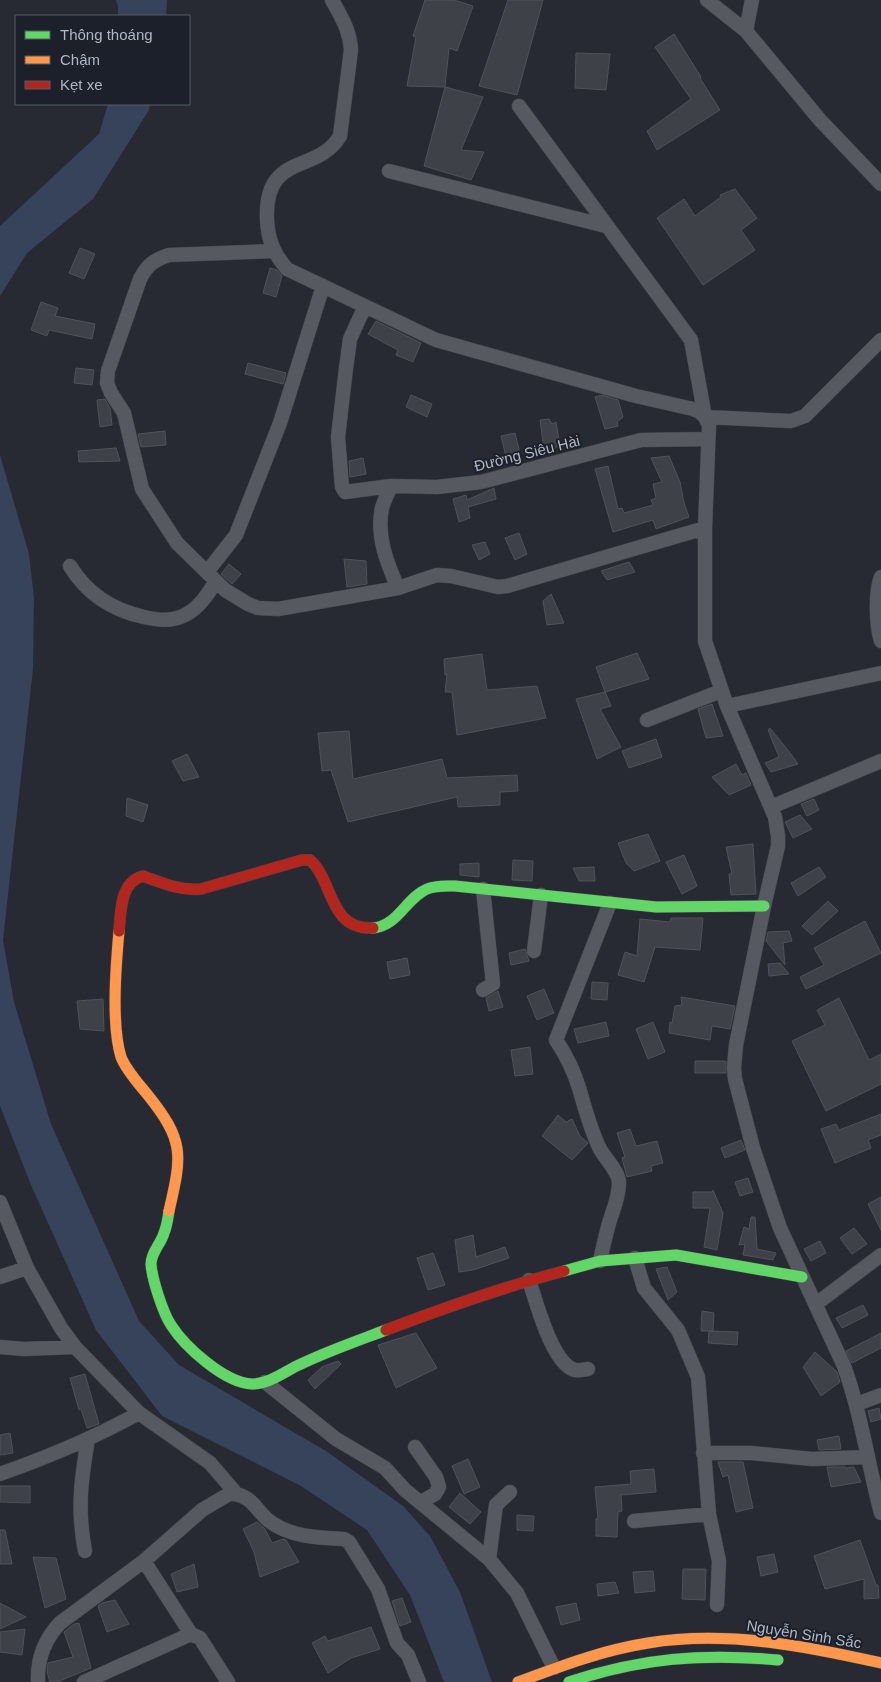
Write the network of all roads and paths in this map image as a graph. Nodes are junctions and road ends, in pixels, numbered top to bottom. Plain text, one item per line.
1 (332, 0) edge
2 (708, 0) edge
3 (752, 0) edge
4 (746, 31) junction
5 (519, 106) dead end
6 (389, 171) dead end
7 (881, 184) edge
8 (606, 226) junction
9 (274, 251) junction
10 (323, 286) junction
11 (365, 306) junction
12 (881, 340) edge
13 (705, 417) junction
14 (708, 438) junction
15 (391, 486) junction
16 (705, 528) junction
17 (70, 566) dead end
18 (212, 577) junction
19 (881, 577) edge
20 (398, 588) junction
21 (881, 641) edge
22 (881, 673) edge
23 (722, 691) junction
24 (727, 706) junction
25 (647, 720) dead end
26 (881, 761) edge
27 (771, 806) junction
28 (482, 889) junction
29 (541, 895) junction
30 (610, 904) junction
31 (764, 906) junction
32 (534, 952) dead end
33 (483, 990) dead end
34 (0, 1202) edge
35 (881, 1255) edge
36 (635, 1258) junction
37 (600, 1261) junction
38 (27, 1268) junction
39 (0, 1277) edge
40 (802, 1278) junction
41 (529, 1280) junction
42 (816, 1304) junction
43 (0, 1346) edge
44 (75, 1347) junction
45 (588, 1369) dead end
46 (265, 1382) junction
47 (881, 1395) edge
48 (857, 1404) junction
49 (139, 1413) junction
50 (88, 1440) junction
51 (415, 1447) dead end
52 (703, 1453) junction
53 (868, 1457) junction
54 (0, 1474) edge
55 (234, 1490) junction
56 (510, 1492) dead end
57 (421, 1502) junction
58 (881, 1513) edge
59 (710, 1514) junction
60 (634, 1521) dead end
61 (85, 1551) dead end
62 (489, 1559) junction
63 (144, 1561) junction
64 (717, 1605) dead end
65 (191, 1634) junction
66 (791, 1662) dead end
67 (881, 1663) edge
68 (554, 1668) junction
69 (38, 1682) edge
70 (84, 1682) edge
71 (228, 1682) edge
72 (420, 1682) edge
73 (518, 1682) edge
74 (569, 1682) edge

1 - 9 street
2 - 4 street
3 - 4 street
4 - 7 street
5 - 8 street
6 - 8 street
8 - 13 street
9 - 10 street
9 - 18 street
10 - 11 street
10 - 18 street
11 - 13 street
11 - 15 street, Đường Siêu Hài
12 - 13 street
13 - 14 street
14 - 15 street, Đường Siêu Hài
14 - 16 street
15 - 20 street
16 - 20 street
16 - 23 street
17 - 18 street
18 - 20 street
19 - 21 street
22 - 24 street
23 - 24 street
23 - 25 street
24 - 27 street
26 - 27 street
27 - 31 street
28 - 29 main road
28 - 33 street
28 - 46 main road
29 - 30 main road
29 - 32 street
30 - 31 main road
30 - 37 street
31 - 40 street
34 - 38 street
35 - 42 street
36 - 37 main road
36 - 40 main road
36 - 52 street
37 - 41 main road
38 - 39 street
38 - 44 street
40 - 42 street
41 - 45 street
41 - 46 main road
42 - 48 street
43 - 44 street
44 - 49 street
46 - 57 street
47 - 48 street
48 - 53 street
49 - 50 street
49 - 55 street
50 - 54 street
50 - 61 street
51 - 57 street
52 - 53 street
52 - 59 street
53 - 58 street
55 - 63 street
55 - 72 street
56 - 62 street
57 - 62 street
59 - 60 street
59 - 64 street
62 - 68 street
63 - 65 street
63 - 69 street
65 - 70 street
65 - 71 street
66 - 74 main road, Nguyễn Sinh Sắc
67 - 68 main road, Nguyễn Sinh Sắc
68 - 73 main road, Nguyễn Sinh Sắc

